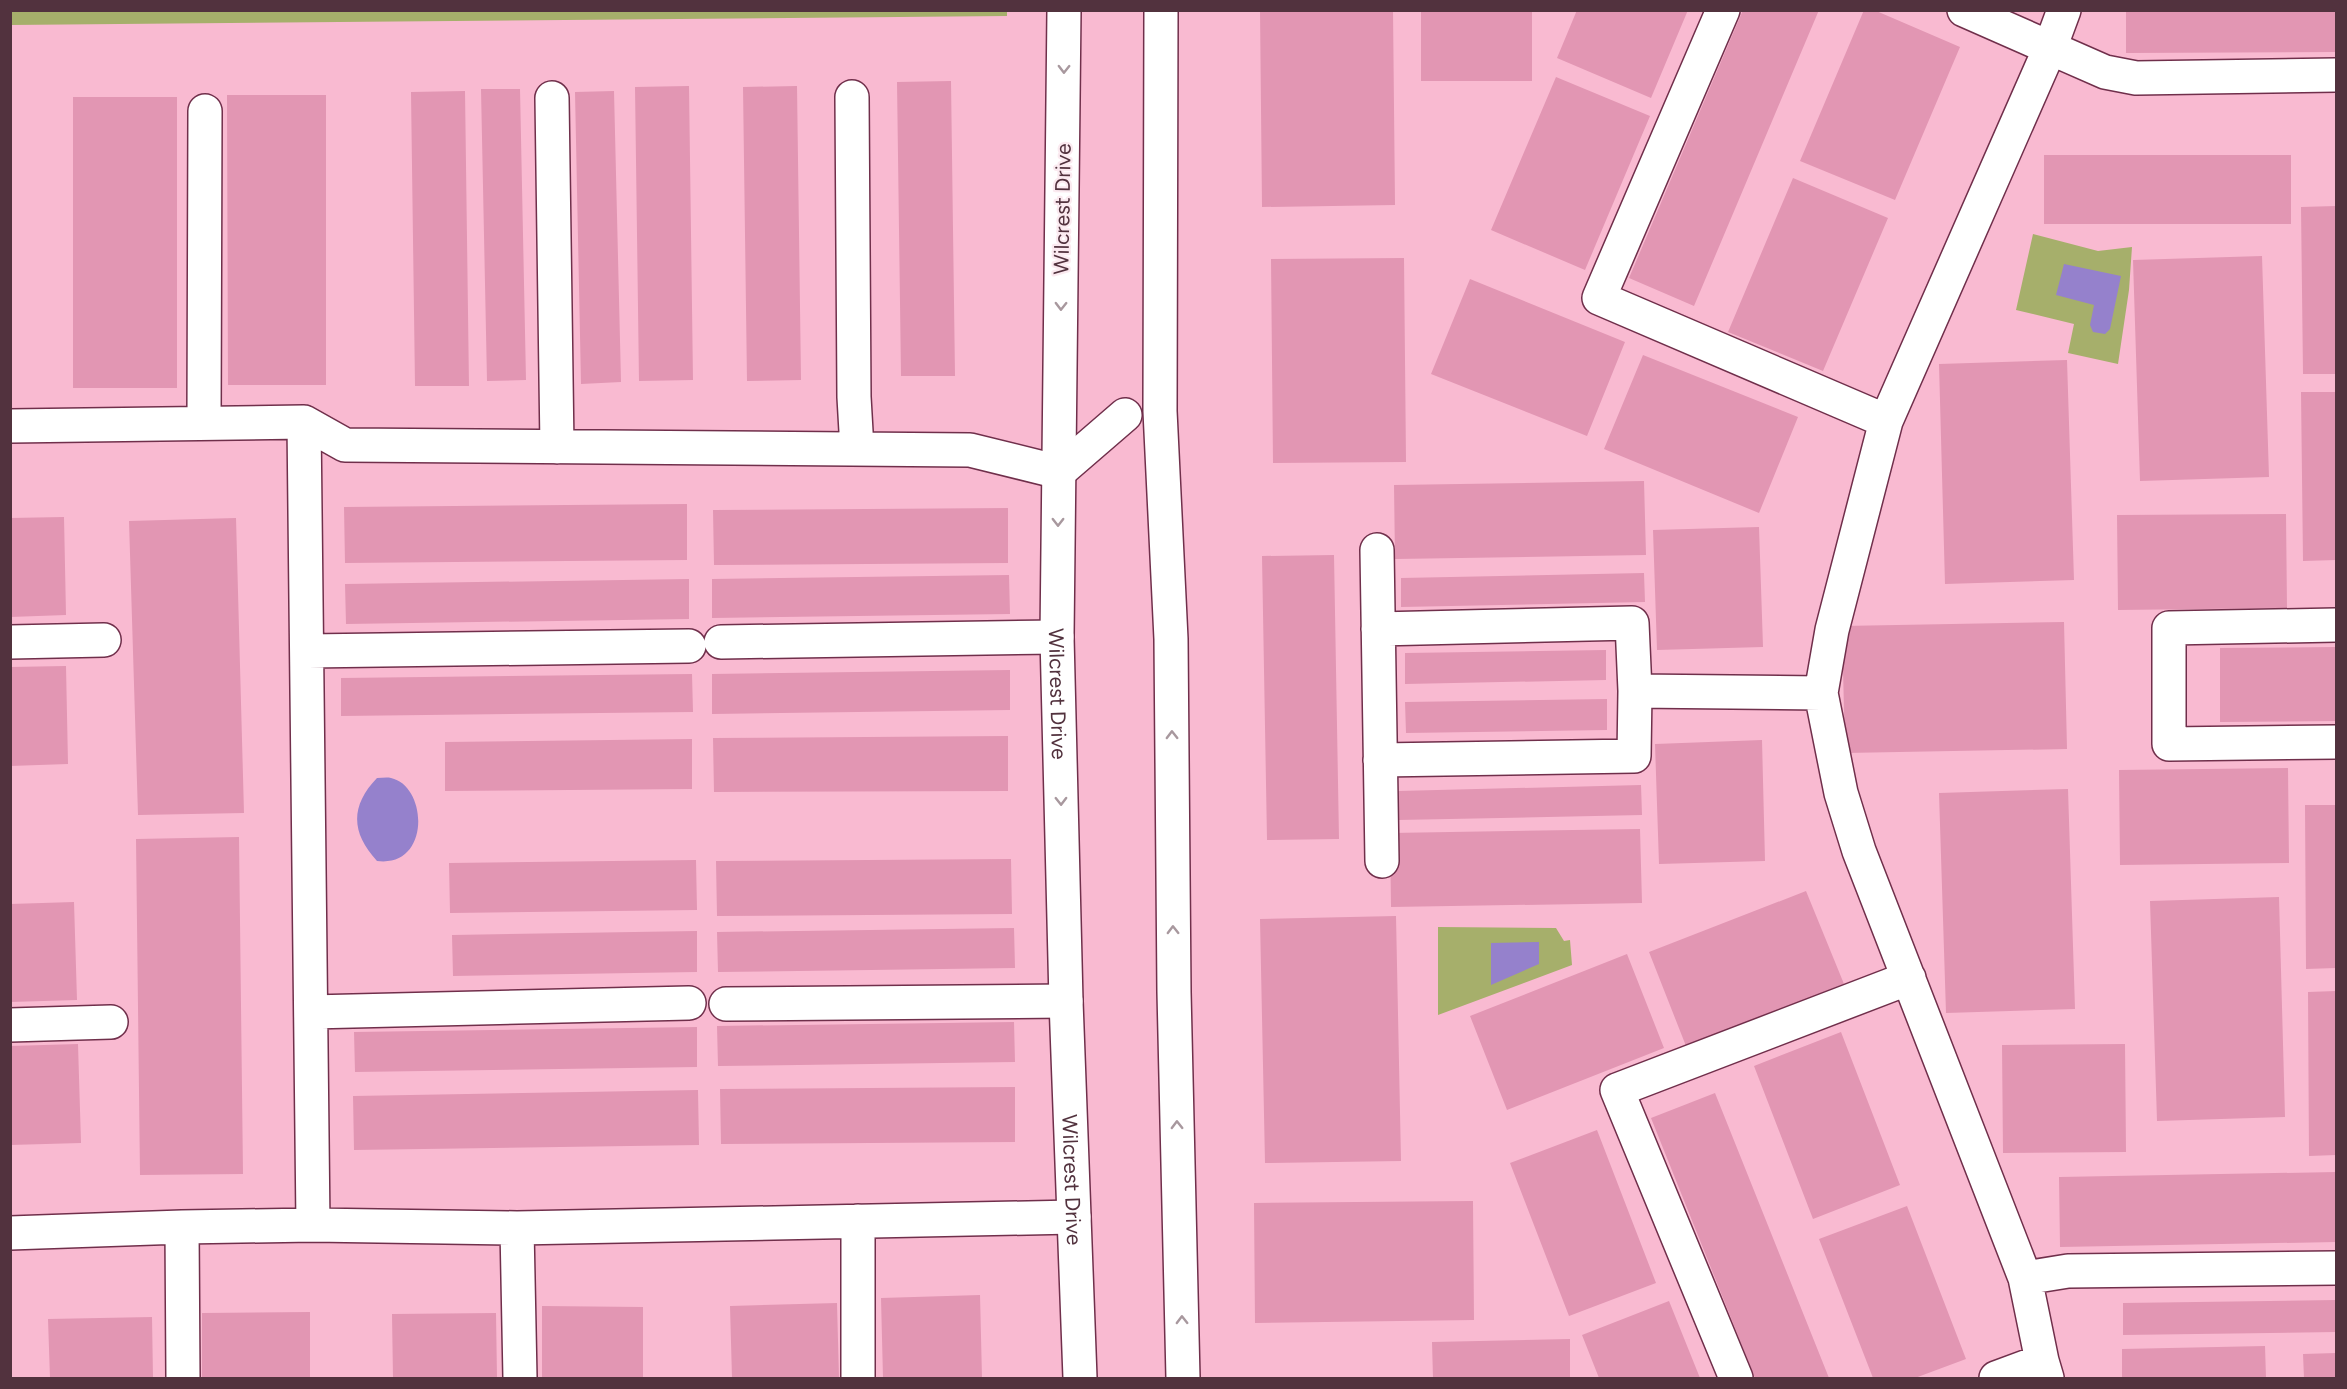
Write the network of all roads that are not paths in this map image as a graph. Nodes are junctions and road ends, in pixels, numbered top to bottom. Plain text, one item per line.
1 (1064, 10) edge
2 (1161, 10) edge
3 (1723, 10) edge
4 (1964, 10) edge
5 (2064, 10) edge
6 (2050, 48) junction
7 (2337, 75) edge
8 (852, 97) dead end
9 (552, 98) dead end
10 (205, 111) dead end
11 (1125, 416) dead end
12 (1886, 421) junction
13 (304, 422) junction
14 (204, 423) junction
15 (10, 426) edge
16 (557, 447) junction
17 (857, 449) junction
18 (1059, 472) junction
19 (1377, 550) dead end
20 (2337, 625) edge
21 (1378, 629) junction
22 (1057, 637) junction
23 (105, 640) dead end
24 (10, 642) edge
25 (721, 642) dead end
26 (689, 646) dead end
27 (308, 651) junction
28 (1635, 691) junction
29 (1821, 693) junction
30 (2337, 742) edge
31 (1380, 760) junction
32 (1382, 861) dead end
33 (1909, 978) junction
34 (1066, 1001) junction
35 (689, 1003) dead end
36 (726, 1004) dead end
37 (311, 1012) junction
38 (111, 1022) dead end
39 (10, 1025) edge
40 (1074, 1217) junction
41 (858, 1221) junction
42 (313, 1225) junction
43 (182, 1227) junction
44 (517, 1228) junction
45 (10, 1233) edge
46 (2337, 1268) edge
47 (2025, 1278) junction
48 (2045, 1370) edge
49 (183, 1378) edge
50 (520, 1378) edge
51 (858, 1378) edge
52 (1080, 1378) edge
53 (1183, 1378) edge
54 (1736, 1378) edge
55 (1996, 1378) edge

1 -> 18 main road, Wilcrest Drive
53 -> 2 main road
3 - 12 main road
4 - 6 main road
5 - 6 main road
6 - 7 main road
6 - 12 main road
8 - 17 main road
9 - 16 main road
10 - 14 main road
11 - 18 main road
12 - 29 main road
13 - 14 main road
13 - 16 main road
13 - 27 main road
14 - 15 main road
16 - 17 main road
17 - 18 main road
18 -> 22 main road, Wilcrest Drive
19 - 21 main road
20 - 30 main road
21 - 28 main road
21 - 31 main road
22 - 25 main road
22 -> 34 main road, Wilcrest Drive
23 - 24 main road
26 - 27 main road
27 - 37 main road
28 - 29 main road
28 - 31 main road
29 - 33 main road
31 - 32 main road
33 - 47 main road
33 - 54 main road
34 - 36 main road
34 - 40 main road, Wilcrest Drive
35 - 37 main road
37 - 42 main road
38 - 39 main road
40 - 41 main road
40 - 52 main road, Wilcrest Drive
41 - 44 main road
41 - 51 main road
42 - 43 main road
42 - 44 main road
43 - 45 main road
43 - 49 main road
44 - 50 main road
46 - 47 main road
47 - 48 main road
48 - 55 main road

